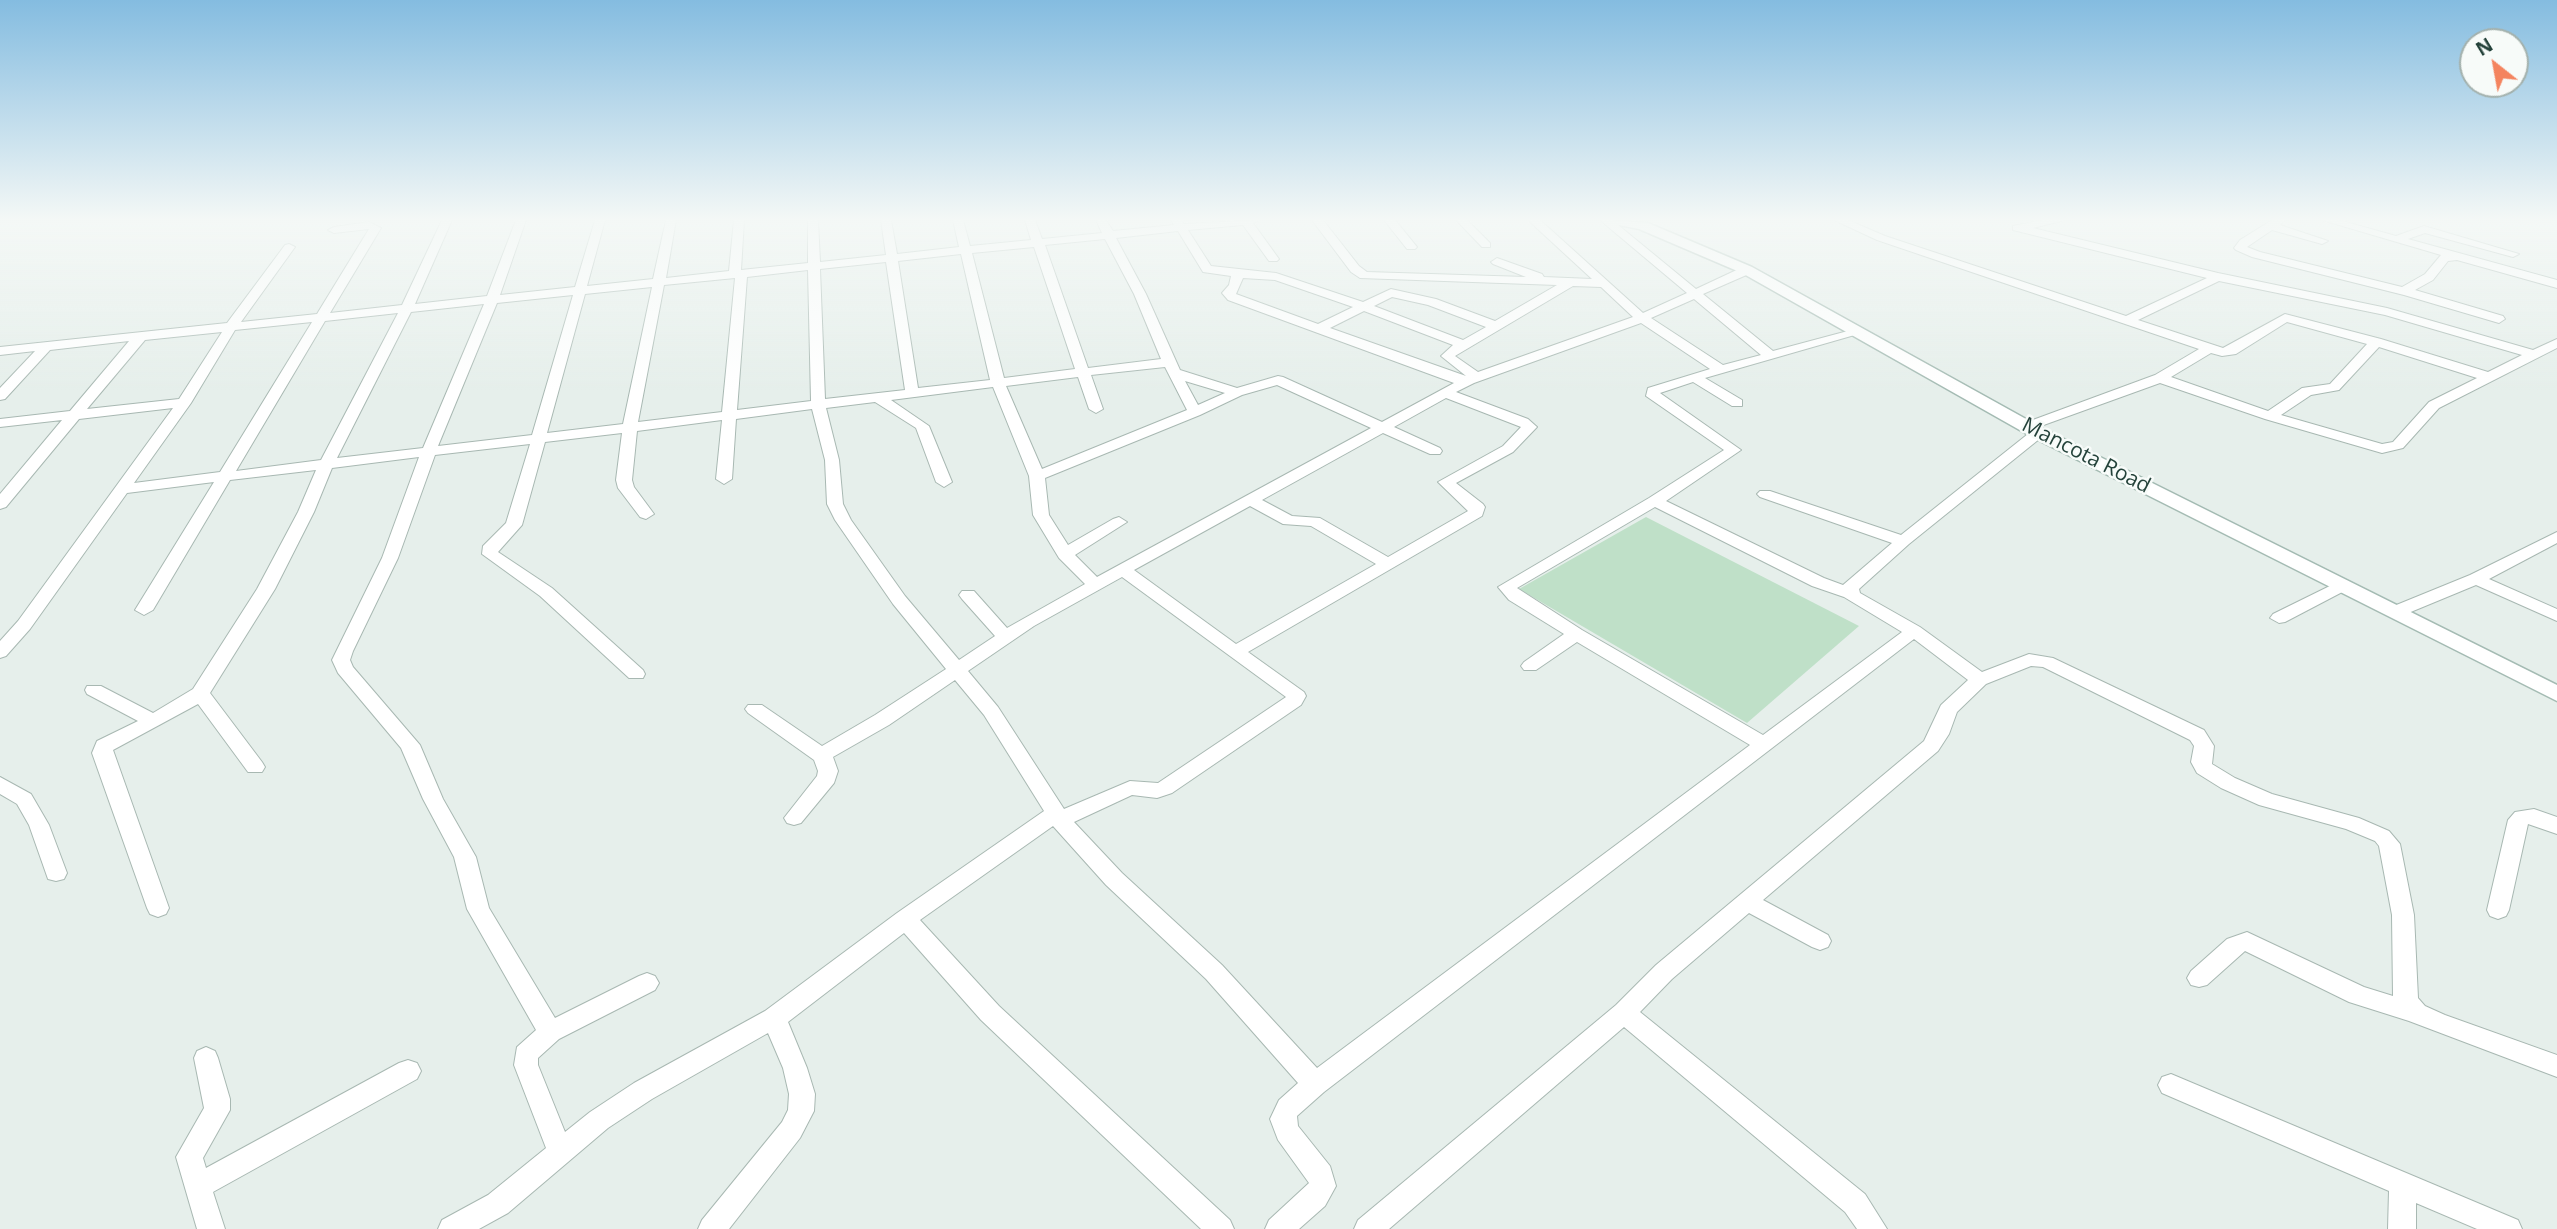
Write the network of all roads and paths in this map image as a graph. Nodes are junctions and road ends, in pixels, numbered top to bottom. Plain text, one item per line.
1 (267, 277) edge
2 (346, 277) edge
3 (421, 277) edge
4 (500, 277) edge
5 (583, 277) edge
6 (661, 277) edge
7 (709, 277) edge
8 (738, 277) edge
9 (815, 277) edge
10 (896, 277) edge
11 (973, 277) edge
12 (1050, 277) edge
13 (1131, 277) edge
14 (1238, 277) edge
15 (1277, 277) edge
16 (1399, 277) edge
17 (1431, 277) edge
18 (1545, 277) edge
19 (1598, 277) edge
20 (1675, 277) edge
21 (1731, 277) edge
22 (1760, 277) edge
23 (1997, 277) edge
24 (2218, 277) edge
25 (2220, 277) edge
26 (2348, 277) edge
27 (2427, 277) edge
28 (2533, 277) edge
29 (660, 283) junction
30 (1562, 283) junction
31 (1604, 283) junction
32 (2557, 284) edge
33 (579, 291) junction
34 (2404, 291) junction
35 (1391, 293) junction
36 (1695, 294) junction
37 (492, 299) junction
38 (1363, 306) junction
39 (407, 308) junction
40 (322, 317) junction
41 (1642, 318) junction
42 (2499, 319) dead end
43 (2127, 320) junction
44 (231, 327) junction
45 (1496, 327) junction
46 (1320, 328) junction
47 (1858, 332) junction
48 (140, 337) junction
49 (2376, 342) junction
50 (2557, 343) edge
51 (1464, 345) junction
52 (46, 348) junction
53 (2208, 348) junction
54 (0, 351) edge
55 (2532, 354) junction
56 (1448, 356) junction
57 (1771, 356) junction
58 (1172, 367) junction
59 (1423, 367) junction
60 (1721, 370) junction
61 (1082, 372) junction
62 (1694, 377) junction
63 (2489, 377) junction
64 (2160, 378) junction
65 (1470, 379) junction
66 (998, 383) junction
67 (912, 392) junction
68 (1237, 392) junction
69 (1445, 393) junction
70 (0, 396) edge
71 (878, 397) junction
72 (184, 403) junction
73 (1737, 403) dead end
74 (818, 405) junction
75 (1096, 409) dead end
76 (1195, 412) junction
77 (77, 413) junction
78 (728, 415) junction
79 (2270, 416) junction
80 (0, 423) edge
81 (630, 427) junction
82 (1383, 427) junction
83 (2033, 430) junction
84 (540, 439) junction
85 (1435, 451) dead end
86 (428, 453) junction
87 (326, 466) junction
88 (1037, 476) junction
89 (223, 477) junction
90 (724, 479) dead end
91 (944, 482) dead end
92 (121, 489) junction
93 (1765, 495) dead end
94 (1250, 500) junction
95 (1655, 501) junction
96 (0, 504) edge
97 (646, 514) dead end
98 (1118, 523) dead end
99 (2557, 537) edge
100 (1903, 541) junction
101 (1065, 554) junction
102 (1387, 563) junction
103 (1123, 570) junction
104 (2476, 579) junction
105 (1096, 585) junction
106 (2342, 585) junction
107 (1850, 593) junction
108 (968, 596) dead end
109 (144, 610) dead end
110 (2395, 612) junction
111 (2557, 616) edge
112 (2279, 618) dead end
113 (1914, 631) junction
114 (1576, 634) junction
115 (1006, 637) junction
116 (0, 652) edge
117 (1235, 652) junction
118 (1530, 666) dead end
119 (954, 670) junction
120 (636, 674) dead end
121 (1979, 680) junction
122 (94, 690) dead end
123 (200, 693) junction
124 (2557, 694) edge
125 (755, 709) dead end
126 (152, 720) junction
127 (1766, 745) junction
128 (823, 756) junction
129 (256, 766) dead end
130 (0, 784) edge
131 (1058, 817) junction
132 (794, 818) dead end
133 (2557, 826) edge
134 (56, 873) dead end
135 (1747, 902) junction
136 (158, 908) dead end
137 (2498, 910) dead end
138 (905, 919) junction
139 (1820, 941) dead end
140 (2199, 978) dead end
141 (647, 984) dead end
142 (1625, 1012) junction
143 (2416, 1013) junction
144 (774, 1018) junction
145 (550, 1032) junction
146 (205, 1058) dead end
147 (2557, 1066) edge
148 (408, 1071) dead end
149 (1315, 1084) junction
150 (2171, 1085) dead end
151 (560, 1152) junction
152 (2402, 1184) junction
153 (197, 1187) junction
154 (211, 1229) edge
155 (452, 1229) edge
156 (712, 1229) edge
157 (1220, 1229) edge
158 (1279, 1229) edge
159 (1368, 1229) edge
160 (1873, 1229) edge
161 (2402, 1229) edge
162 (2508, 1229) edge

1 - 44 street
2 - 40 street
3 - 39 street
4 - 37 street
5 - 33 street
6 - 29 street
7 - 29 street
8 - 78 street
9 - 74 street
10 - 67 street
11 - 66 street
12 - 61 street
13 - 58 street
14 - 46 street
15 - 38 street
16 - 35 street
17 - 30 street
18 - 30 street
19 - 31 street
20 - 36 street
21 - 36 street
22 - 47 main road, Mancota Road
23 - 43 street
24 - 43 street
25 - 55 street
26 - 34 street
27 - 34 street
28 - 32 street
29 - 33 street
29 - 81 street
30 - 31 street
30 - 45 street
31 - 41 street
33 - 37 street
33 - 84 street
34 - 42 street
35 - 38 street
35 - 45 street
36 - 41 street
36 - 57 street
37 - 39 street
37 - 86 street
38 - 46 street
38 - 51 street
39 - 40 street
39 - 87 street
40 - 44 street
40 - 89 street
41 - 60 street
41 - 65 street
43 - 53 street
44 - 48 street
44 - 72 street
45 - 51 street
46 - 59 street
47 - 57 street
47 - 83 main road, Mancota Road
48 - 52 street
48 - 77 street
49 - 53 street
49 - 63 street
49 - 79 street
50 - 55 street
51 - 56 street
52 - 54 street
52 - 70 street
53 - 64 street
55 - 63 street
56 - 59 street
56 - 65 street
57 - 60 street
58 - 61 street
58 - 68 street
58 - 76 street
59 - 65 street
60 - 62 street
61 - 66 street
61 - 75 street
62 - 73 street
62 - 95 street
63 - 79 street
64 - 79 street
64 - 83 street
65 - 69 street
66 - 67 street
66 - 88 street
67 - 71 street
68 - 76 street
68 - 82 street
69 - 82 street
69 - 102 street
71 - 74 street
71 - 91 street
72 - 77 street
72 - 92 street
74 - 78 street
74 - 119 street
76 - 88 street
77 - 80 street
77 - 96 street
78 - 81 street
78 - 90 street
81 - 84 street
81 - 97 street
82 - 85 street
82 - 94 street
83 - 100 street
83 - 106 main road, Mancota Road
84 - 86 street
84 - 120 street
86 - 87 street
86 - 145 street
87 - 89 street
87 - 123 street
88 - 101 street
89 - 92 street
89 - 109 street
92 - 116 street
93 - 100 street
94 - 102 street
94 - 103 street
95 - 107 street
95 - 114 street
98 - 101 street
99 - 104 street
100 - 107 street
101 - 105 street
102 - 117 street
103 - 105 street
103 - 117 street
104 - 110 street
104 - 111 street
105 - 115 street
106 - 110 main road, Mancota Road
106 - 112 street
107 - 113 street
108 - 115 street
110 - 124 main road, Mancota Road
113 - 121 street
113 - 127 street
114 - 118 street
114 - 127 street
115 - 119 street
117 - 131 street
119 - 128 street
119 - 131 street
121 - 135 street
121 - 143 street
122 - 126 street
123 - 126 street
123 - 129 street
125 - 128 street
126 - 136 street
127 - 149 street
128 - 132 street
130 - 134 street
131 - 138 street
131 - 149 street
133 - 137 street
135 - 139 street
135 - 142 street
138 - 144 street
138 - 157 street
140 - 143 street
141 - 145 street
142 - 159 street
142 - 160 street
143 - 147 street
144 - 151 street
144 - 156 street
145 - 151 street
146 - 153 street
148 - 153 street
149 - 158 street
150 - 152 street
151 - 155 street
152 - 161 street
152 - 162 street
153 - 154 street

